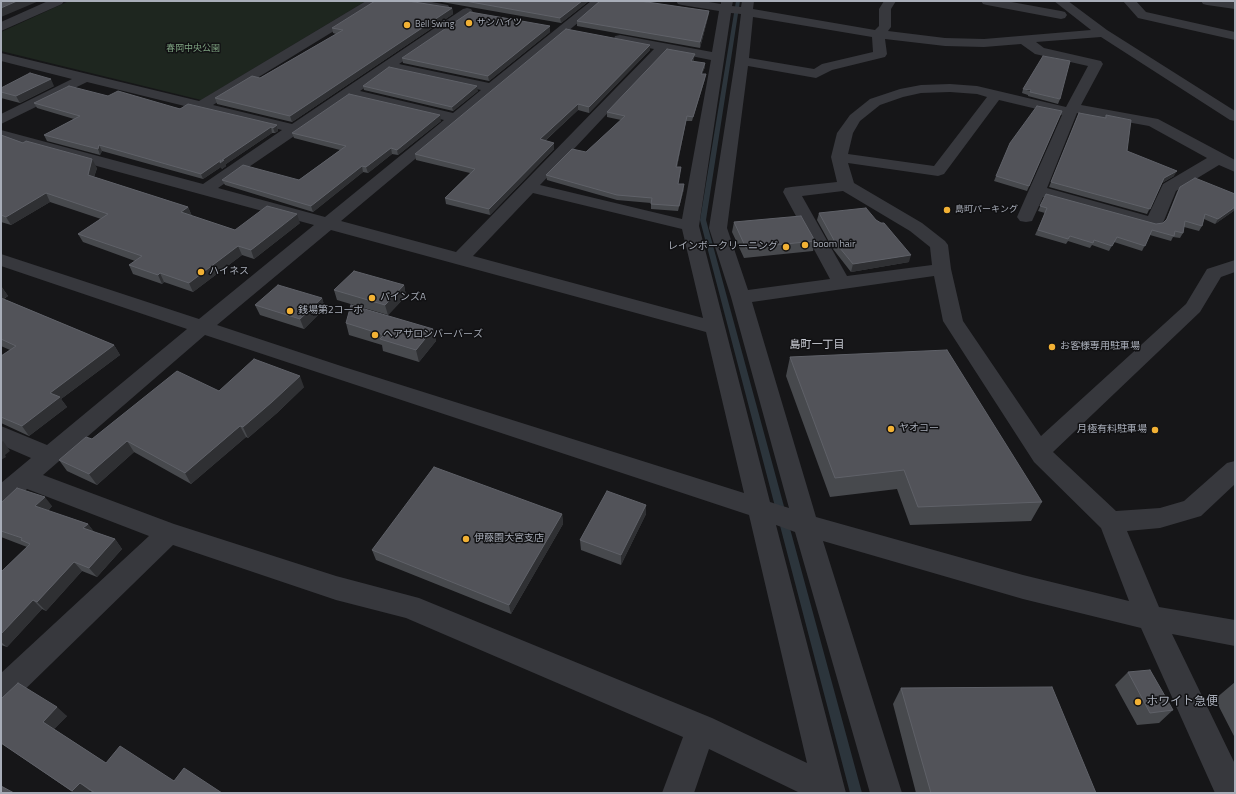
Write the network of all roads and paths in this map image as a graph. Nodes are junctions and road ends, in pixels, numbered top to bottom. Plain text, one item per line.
1 (58, 1) edge
2 (374, 1) edge
3 (408, 1) edge
4 (598, 1) edge
5 (682, 1) edge
6 (890, 1) edge
7 (987, 1) edge
8 (1060, 1) edge
9 (1129, 1) edge
10 (1207, 1) edge
11 (727, 5) edge
12 (1235, 5) edge
13 (747, 6) edge
14 (466, 12) junction
15 (482, 14) edge
16 (1061, 15) dead end
17 (1, 27) edge
18 (1103, 33) junction
19 (878, 34) junction
20 (1235, 36) edge
21 (610, 38) edge
22 (1024, 40) junction
23 (663, 47) junction
24 (1, 57) edge
25 (717, 57) junction
26 (742, 61) junction
27 (388, 66) junction
28 (84, 78) junction
29 (492, 88) junction
30 (348, 92) junction
31 (996, 94) junction
32 (201, 106) junction
33 (1071, 110) junction
34 (1235, 117) edge
35 (456, 118) junction
36 (1, 120) edge
37 (295, 129) junction
38 (1, 135) edge
39 (839, 157) junction
40 (1219, 158) junction
41 (1235, 168) edge
42 (530, 186) junction
43 (846, 186) junction
44 (205, 190) junction
45 (1038, 190) junction
46 (1026, 217) dead end
47 (328, 223) junction
48 (690, 226) junction
49 (460, 259) junction
50 (1, 260) edge
51 (1235, 266) edge
52 (942, 269) junction
53 (841, 282) junction
54 (741, 297) junction
55 (202, 327) junction
56 (716, 328) junction
57 (1, 435) edge
58 (1039, 451) junction
59 (50, 456) junction
60 (1235, 470) edge
61 (24, 478) junction
62 (1, 497) edge
63 (759, 508) junction
64 (1111, 522) junction
65 (806, 526) junction
66 (169, 533) junction
67 (1150, 618) junction
68 (1235, 633) edge
69 (1, 693) edge
70 (701, 729) junction
71 (830, 791) edge
72 (678, 793) edge
73 (886, 793) edge
74 (1232, 793) edge

1 - 17 street
2 - 32 street
3 - 14 street
4 - 29 street
5 - 11 street
6 - 19 street
7 - 16 street
8 - 18 street
9 - 20 street
10 - 12 street
11 - 13 street
11 - 25 street
13 - 19 street
13 - 26 street
14 - 15 street
14 - 27 street
18 - 22 street
18 - 34 street
19 - 22 street
19 - 26 street
21 - 23 street
22 - 33 street
23 - 25 street
23 - 42 street
24 - 28 street
25 - 48 street
26 - 54 street
27 - 29 street
27 - 30 street
28 - 32 street
28 - 36 street
29 - 35 street
30 - 35 street
30 - 37 street
31 - 33 street
31 - 39 street
31 - 39 street
32 - 37 street
33 - 40 street
33 - 45 street
35 - 47 street
37 - 44 street
38 - 44 street
39 - 43 street
40 - 41 street
40 - 45 street
42 - 48 street
42 - 49 street
43 - 52 street
43 - 53 street
44 - 47 street
45 - 46 street
47 - 49 street
47 - 55 street
48 - 56 street
49 - 56 street
50 - 55 street
51 - 58 street
52 - 53 street
52 - 58 street
53 - 54 street
54 - 65 street
55 - 59 street
55 - 63 street
56 - 63 street
57 - 59 street
58 - 64 street
59 - 61 street
60 - 64 street
61 - 62 street
61 - 66 street
63 - 65 street
63 - 71 street
64 - 67 street
65 - 67 street
65 - 73 street
66 - 69 street
66 - 70 street
67 - 68 street
67 - 74 street
70 - 71 street
70 - 72 street

